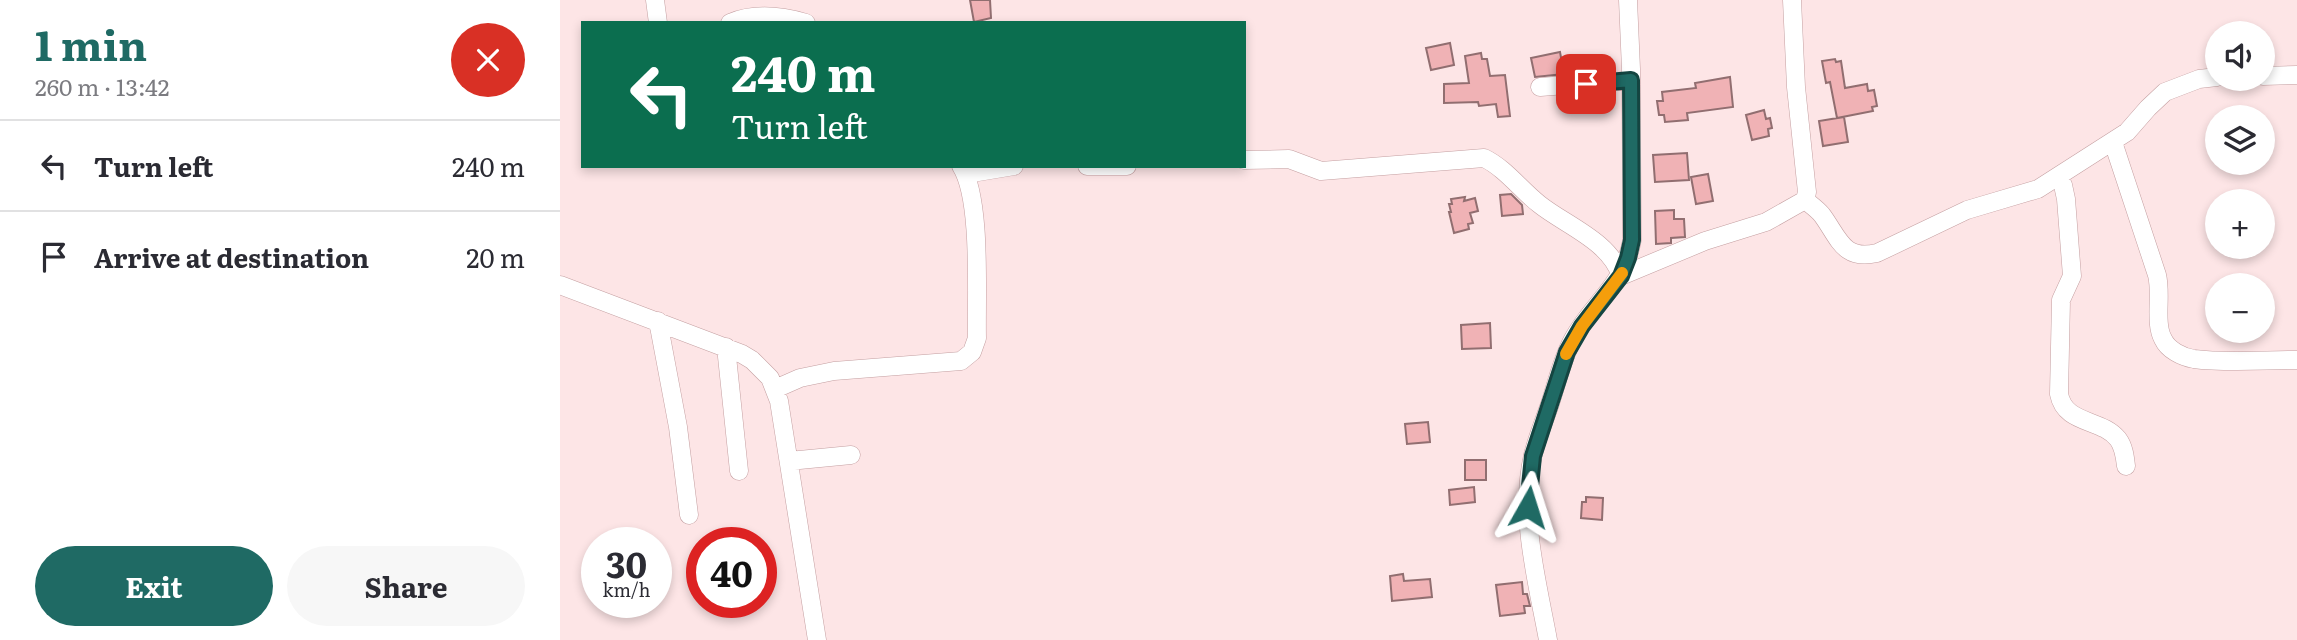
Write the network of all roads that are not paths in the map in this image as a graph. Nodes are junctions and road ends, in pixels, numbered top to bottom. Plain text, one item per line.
1 (655, 0) edge
2 (1628, 0) edge
3 (1792, 0) edge
4 (658, 21) edge
5 (734, 21) edge
6 (797, 21) edge
7 (2297, 75) edge
8 (2275, 76) edge
9 (2205, 78) edge
10 (1631, 80) junction
11 (1540, 88) dead end
12 (2113, 142) junction
13 (1246, 160) edge
14 (989, 168) edge
15 (964, 170) edge
16 (2058, 177) junction
17 (1805, 200) junction
18 (1621, 276) junction
19 (560, 285) edge
20 (658, 321) junction
21 (726, 347) junction
22 (2297, 360) edge
23 (775, 389) junction
24 (851, 455) dead end
25 (789, 461) junction
26 (2126, 466) dead end
27 (739, 471) dead end
28 (688, 515) dead end
29 (817, 640) edge
30 (1548, 640) edge

1 - 4 street
2 - 10 street
3 - 17 street
5 - 6 street
7 - 8 street
9 - 12 street
10 - 11 street
10 - 18 street
12 - 16 street
12 - 22 street
13 - 18 street
14 - 15 street
15 - 23 street
16 - 17 street
16 - 26 street
17 - 18 street
18 - 30 street
19 - 20 street
20 - 21 street
20 - 28 street
21 - 23 street
21 - 27 street
23 - 25 street
24 - 25 street
25 - 29 street

